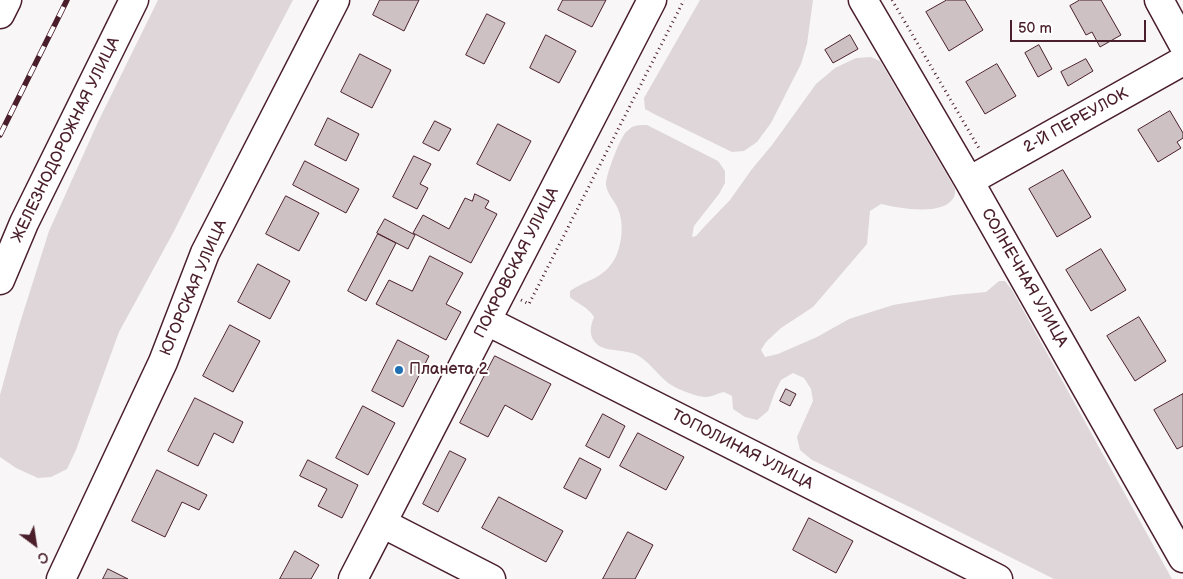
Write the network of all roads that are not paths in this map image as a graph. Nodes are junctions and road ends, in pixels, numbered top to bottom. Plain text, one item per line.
1 (7, 0) edge
2 (134, 0) edge
3 (335, 0) edge
4 (652, 0) edge
5 (863, 0) edge
6 (1159, 0) edge
7 (0, 14) edge
8 (1183, 44) edge
9 (1183, 61) edge
10 (980, 174) junction
11 (0, 280) edge
12 (487, 321) junction
13 (382, 523) junction
14 (1183, 558) edge
15 (62, 579) edge
16 (353, 579) edge
17 (491, 579) edge
18 (998, 579) edge

1 - 7 street
2 - 11 street, ЖЕЛЕЗНОДОРОЖНАЯ УЛИЦА
3 - 15 street, ЮГОРСКАЯ УЛИЦА
4 - 12 street, ПОКРОВСКАЯ УЛИЦА
5 - 10 street, СОЛНЕЧНАЯ УЛИЦА
6 - 8 street
9 - 10 street, 2-Й ПЕРЕУЛОК
10 - 14 street, СОЛНЕЧНАЯ УЛИЦА
12 - 13 street, ПОКРОВСКАЯ УЛИЦА
12 - 18 street, ТОПОЛИНАЯ УЛИЦА
13 - 16 street, ПОКРОВСКАЯ УЛИЦА
13 - 17 street

